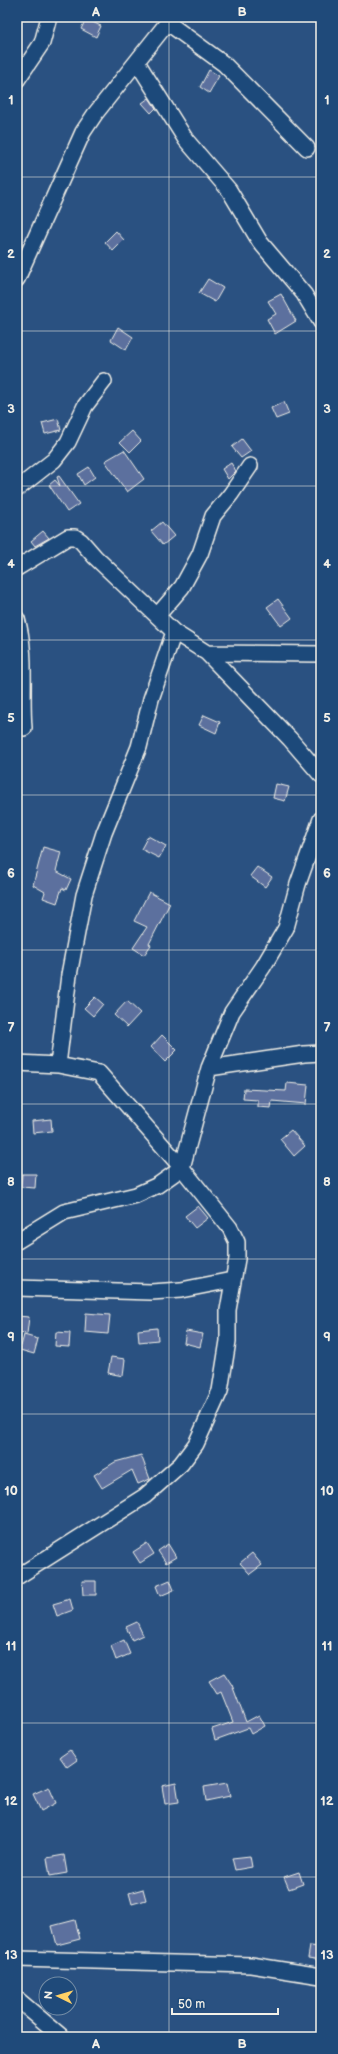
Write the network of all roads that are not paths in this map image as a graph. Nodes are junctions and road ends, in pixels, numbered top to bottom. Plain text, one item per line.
1 (49, 17) edge
2 (170, 20) edge
3 (137, 62) junction
4 (17, 80) edge
5 (307, 148) dead end
6 (17, 279) edge
7 (321, 322) edge
8 (104, 381) dead end
9 (250, 466) dead end
10 (17, 489) edge
11 (17, 568) edge
12 (157, 616) junction
13 (17, 618) edge
14 (174, 632) junction
15 (207, 653) junction
16 (321, 654) edge
17 (24, 728) dead end
18 (321, 775) edge
19 (321, 819) edge
20 (321, 1053) edge
21 (17, 1063) edge
22 (58, 1065) junction
23 (209, 1068) junction
24 (182, 1168) junction
25 (17, 1241) edge
26 (232, 1280) junction
27 (17, 1288) edge
28 (17, 1577) edge
29 (17, 1959) edge
30 (321, 1976) edge
31 (17, 1999) edge
32 (62, 2037) edge

1 - 4 street
2 - 3 street
2 - 5 street
3 - 6 street
3 - 7 street
8 - 10 street
9 - 12 street
11 - 12 street
12 - 14 street
13 - 17 street
14 - 15 street
14 - 22 street
15 - 16 street
15 - 18 street
19 - 23 street
20 - 23 street
21 - 22 street
22 - 24 street
23 - 24 street
24 - 25 street
24 - 26 street
26 - 27 street
26 - 28 street
29 - 30 street
31 - 32 street

